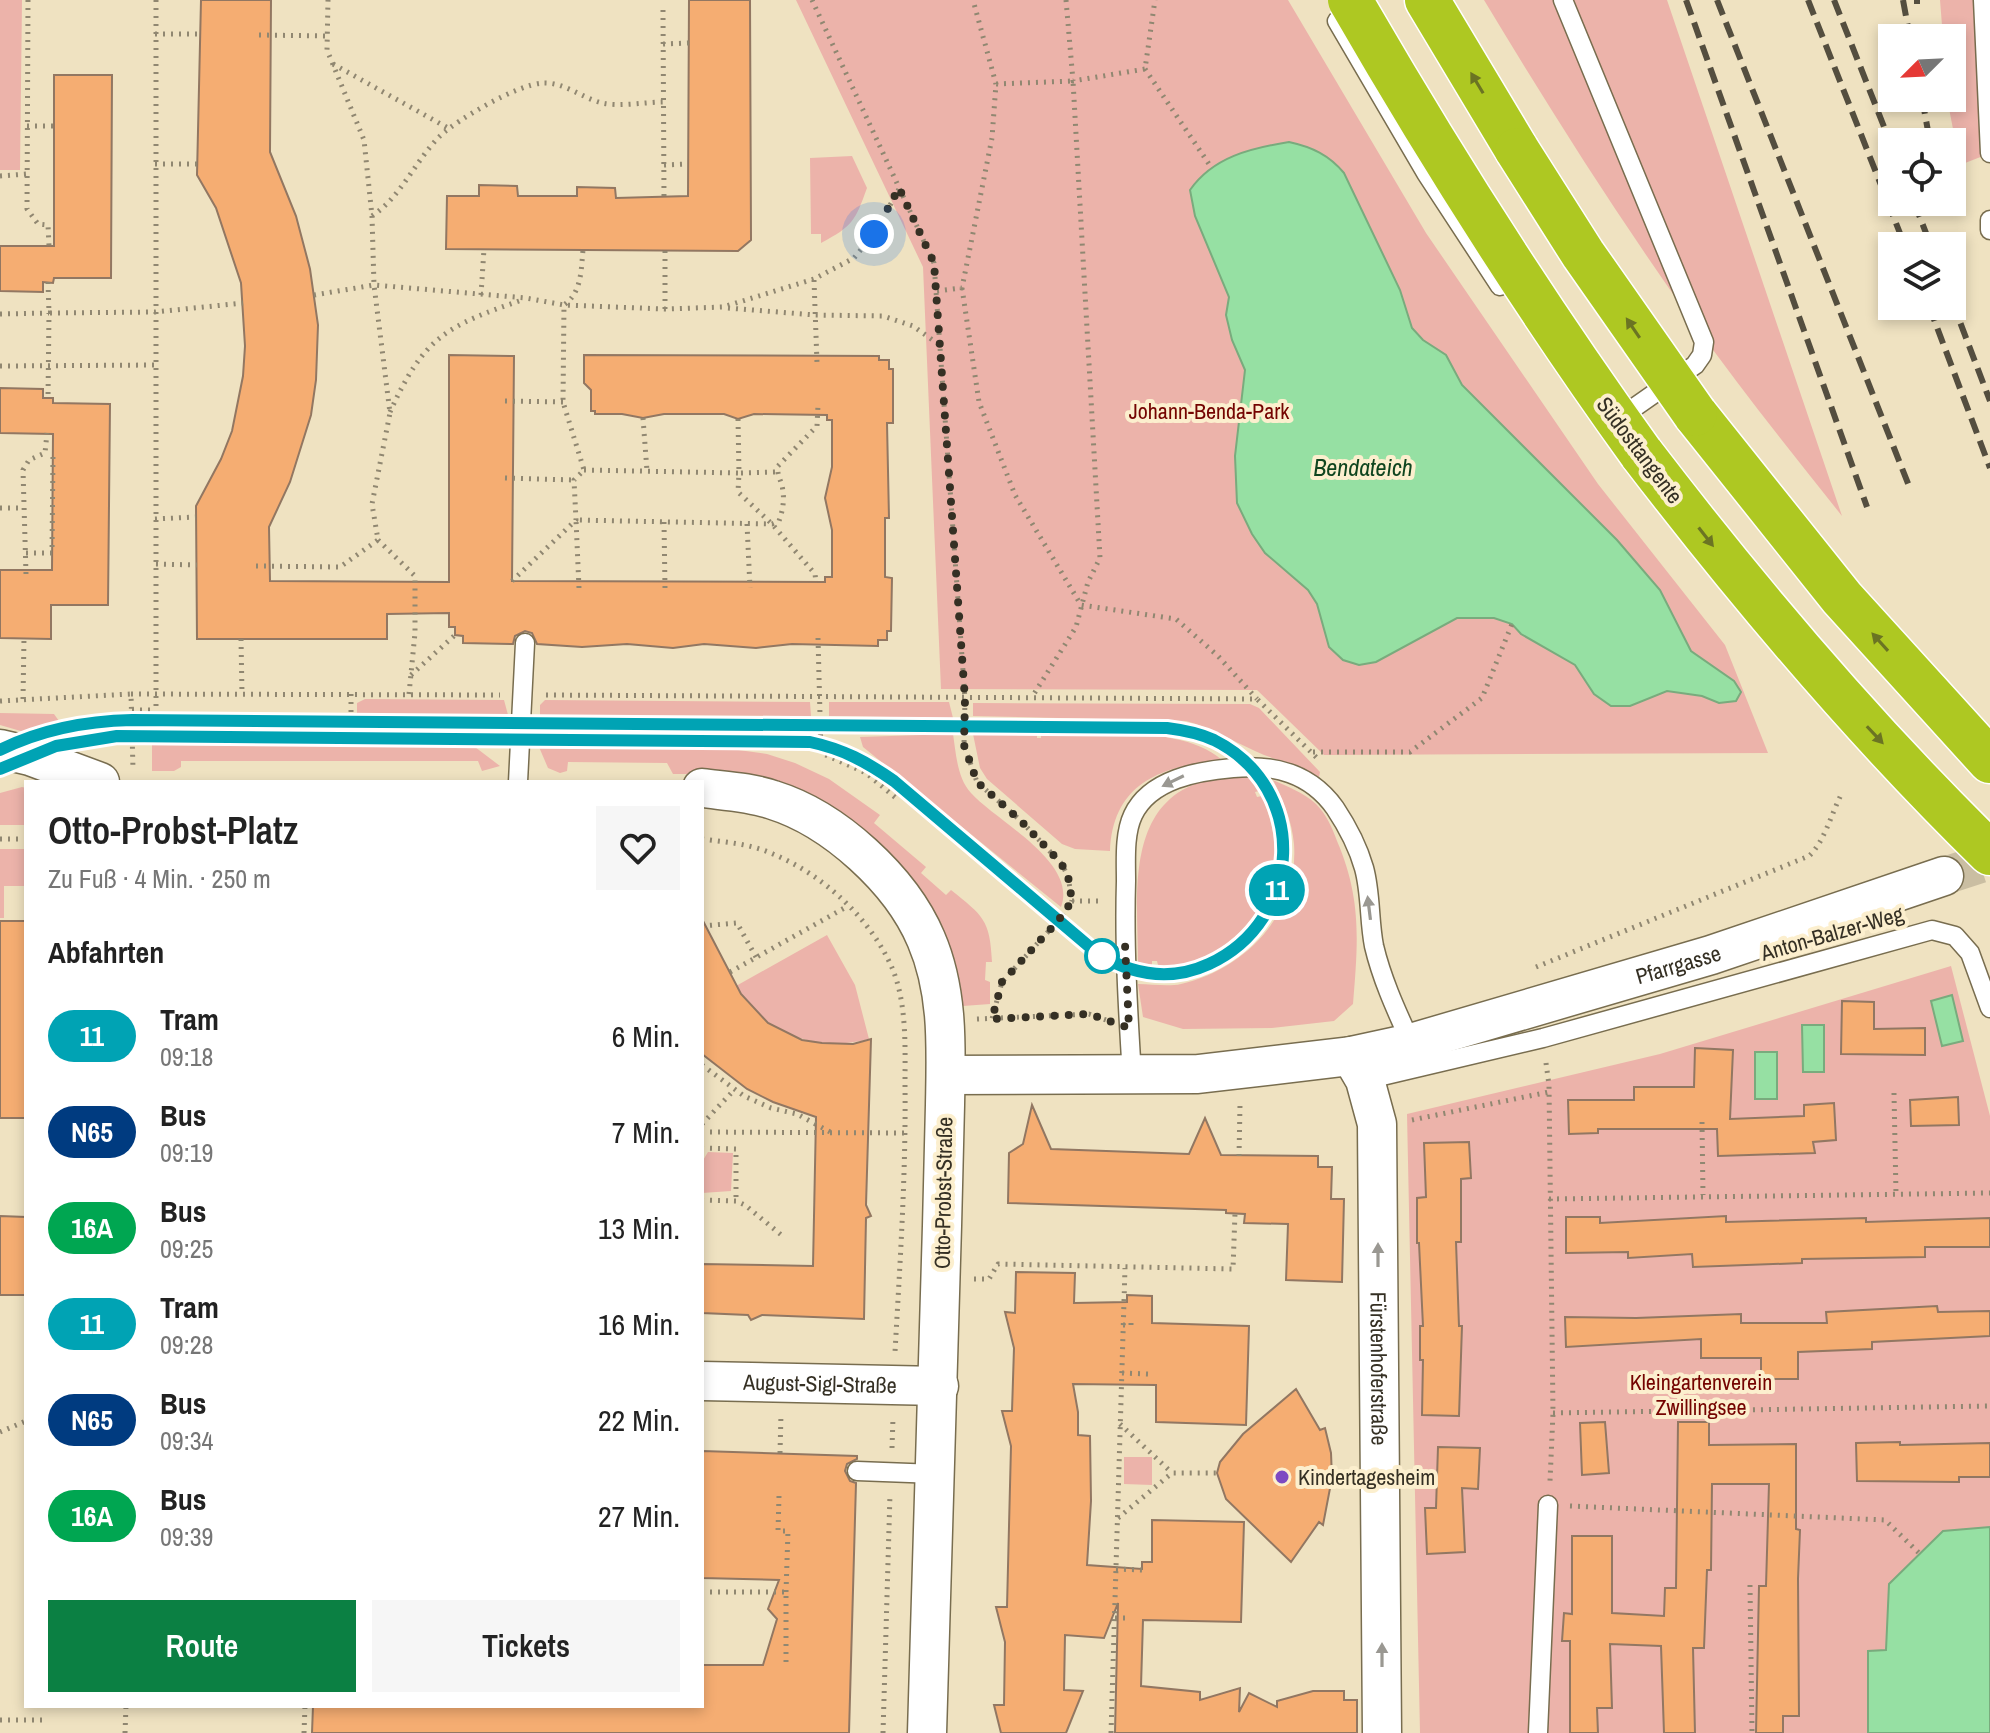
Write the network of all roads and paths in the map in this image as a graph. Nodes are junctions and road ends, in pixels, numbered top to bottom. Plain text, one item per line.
1 (28, 0) edge
2 (156, 0) edge
3 (328, 0) edge
4 (812, 0) edge
5 (973, 0) edge
6 (1066, 0) edge
7 (1155, 0) edge
8 (1350, 0) edge
9 (1375, 0) edge
10 (1427, 0) edge
11 (1563, 0) edge
12 (1983, 0) edge
13 (663, 10) dead end
14 (155, 34) junction
15 (201, 34) dead end
16 (259, 35) dead end
17 (327, 36) junction
18 (689, 43) dead end
19 (663, 44) junction
20 (331, 63) junction
21 (1145, 69) junction
22 (1073, 81) junction
23 (996, 84) junction
24 (664, 102) junction
25 (27, 126) junction
26 (54, 126) dead end
27 (448, 128) junction
28 (1990, 153) edge
29 (155, 164) junction
30 (197, 164) dead end
31 (688, 164) dead end
32 (664, 165) junction
33 (1211, 167) dead end
34 (27, 174) junction
35 (0, 176) edge
36 (899, 188) junction
37 (664, 197) dead end
38 (372, 216) junction
39 (1990, 220) edge
40 (1990, 230) edge
41 (49, 246) dead end
42 (484, 249) dead end
43 (583, 250) dead end
44 (665, 251) dead end
45 (814, 279) junction
46 (48, 282) dead end
47 (374, 285) junction
48 (962, 288) junction
49 (937, 291) junction
50 (314, 295) dead end
51 (481, 295) junction
52 (526, 298) junction
53 (243, 303) dead end
54 (1511, 303) dead end
55 (564, 305) junction
56 (723, 307) junction
57 (665, 309) junction
58 (155, 312) junction
59 (49, 313) junction
60 (0, 314) edge
61 (815, 315) junction
62 (941, 346) junction
63 (817, 363) dead end
64 (156, 365) junction
65 (0, 366) edge
66 (49, 366) junction
67 (48, 398) dead end
68 (505, 401) dead end
69 (563, 402) junction
70 (818, 405) dead end
71 (390, 413) junction
72 (643, 418) dead end
73 (1593, 418) dead end
74 (738, 419) dead end
75 (47, 433) dead end
76 (53, 453) dead end
77 (584, 470) junction
78 (647, 471) junction
79 (777, 472) junction
80 (739, 473) junction
81 (505, 478) dead end
82 (574, 480) junction
83 (0, 508) edge
84 (24, 508) junction
85 (196, 517) dead end
86 (155, 519) junction
87 (576, 520) junction
88 (664, 522) junction
89 (747, 524) junction
90 (772, 524) junction
91 (378, 540) junction
92 (26, 553) junction
93 (156, 564) junction
94 (197, 565) dead end
95 (256, 566) dead end
96 (26, 574) dead end
97 (512, 581) dead end
98 (816, 582) dead end
99 (579, 588) dead end
100 (665, 588) dead end
101 (750, 588) dead end
102 (1081, 605) junction
103 (1512, 624) dead end
104 (455, 635) dead end
105 (24, 638) dead end
106 (818, 638) dead end
107 (241, 639) dead end
108 (525, 643) dead end
109 (410, 675) junction
110 (156, 693) junction
111 (131, 694) junction
112 (242, 694) junction
113 (351, 694) junction
114 (409, 694) junction
115 (523, 695) junction
116 (820, 698) junction
117 (1031, 698) junction
118 (23, 699) junction
119 (965, 699) junction
120 (1257, 699) junction
121 (0, 701) edge
122 (132, 710) junction
123 (351, 715) dead end
124 (0, 749) edge
125 (1312, 752) junction
126 (1990, 761) edge
127 (1321, 764) dead end
128 (95, 780) edge
129 (134, 780) edge
130 (518, 780) edge
131 (704, 788) edge
132 (1842, 793) dead end
133 (897, 799) dead end
134 (0, 839) edge
135 (24, 839) edge
136 (704, 839) edge
137 (1990, 853) edge
138 (1944, 876) tunnel mouth
139 (848, 906) junction
140 (704, 926) edge
141 (756, 957) junction
142 (1526, 971) dead end
143 (730, 972) dead end
144 (1990, 1008) edge
145 (904, 1022) dead end
146 (1129, 1028) junction
147 (1543, 1038) junction
148 (1411, 1043) junction
149 (704, 1067) edge
150 (1358, 1068) junction
151 (1240, 1069) junction
152 (946, 1075) junction
153 (1132, 1076) junction
154 (734, 1090) junction
155 (1549, 1092) junction
156 (1894, 1093) dead end
157 (1407, 1121) dead end
158 (704, 1122) edge
159 (1702, 1122) dead end
160 (704, 1132) edge
161 (832, 1133) junction
162 (906, 1133) dead end
163 (704, 1148) edge
164 (1239, 1156) dead end
165 (1990, 1193) edge
166 (1896, 1194) junction
167 (1703, 1195) junction
168 (1549, 1199) junction
169 (704, 1200) edge
170 (736, 1201) junction
171 (1235, 1213) dead end
172 (785, 1238) dead end
173 (1125, 1268) junction
174 (941, 1279) junction
175 (1131, 1321) dead end
176 (1123, 1325) junction
177 (1122, 1373) junction
178 (1148, 1374) dead end
179 (704, 1381) edge
180 (939, 1386) junction
181 (1990, 1406) edge
182 (1553, 1413) junction
183 (24, 1422) edge
184 (1120, 1424) junction
185 (0, 1432) edge
186 (857, 1471) dead end
187 (1172, 1473) junction
188 (1217, 1473) dead end
189 (936, 1474) junction
190 (779, 1496) dead end
191 (1548, 1505) junction
192 (1117, 1519) junction
193 (1920, 1554) dead end
194 (1116, 1569) junction
195 (1142, 1570) dead end
196 (1750, 1585) dead end
197 (704, 1592) edge
198 (786, 1592) junction
199 (1115, 1618) junction
200 (1125, 1620) dead end
201 (786, 1666) dead end
202 (126, 1708) edge
203 (305, 1708) edge
204 (0, 1720) edge
205 (45, 1720) dead end
206 (125, 1733) edge
207 (304, 1733) edge
208 (927, 1733) edge
209 (1111, 1733) edge
210 (1382, 1733) edge
211 (1538, 1733) edge
212 (1752, 1733) edge

1 - 25 path
2 - 14 path
3 - 17 path
4 - 36 path
5 - 23 path
6 - 22 path
7 - 21 path
8 -> 137 highway, Südosttangente, bridge
9 - 54 lane
126 -> 10 highway, bridge
11 - 73 lane
12 - 28 lane
13 - 19 path
14 - 15 path
14 - 29 path
16 - 17 path
17 - 20 path
18 - 19 path
19 - 24 path
20 - 27 path
20 - 38 path
21 - 22 path
21 - 33 path
22 - 23 path
22 - 102 path
23 - 48 path
24 - 27 path
24 - 32 path
25 - 26 path
25 - 34 path
27 - 38 path
29 - 30 path
29 - 58 path
31 - 32 path
32 - 37 path
34 - 35 path
34 - 41 path
36 - 45 path
36 - 49 path
38 - 47 path
39 - 40 lane
42 - 51 path
43 - 55 path
44 - 57 path
45 - 56 path
45 - 61 path
46 - 59 path
47 - 50 path
47 - 51 path
47 - 71 path
48 - 49 path
48 - 102 path
49 - 62 path
51 - 52 path
52 - 55 path
52 - 71 path
53 - 58 path
55 - 57 path
55 - 69 path
56 - 57 path
56 - 61 path
58 - 59 path
58 - 64 path
59 - 60 path
59 - 66 path
61 - 62 path
61 - 63 path
62 - 119 path
64 - 66 path
64 - 86 path
65 - 66 path
66 - 67 path
68 - 69 path
69 - 77 path
70 - 79 path
71 - 91 path
72 - 78 path
74 - 80 path
75 - 84 path
76 - 92 path
77 - 78 path
77 - 82 path
78 - 80 path
79 - 80 path
79 - 90 path
80 - 90 path
81 - 82 path
82 - 87 path
83 - 84 path
84 - 92 path
85 - 86 path
86 - 93 path
87 - 88 path
87 - 97 path
87 - 99 path
88 - 89 path
88 - 100 path
89 - 90 path
89 - 101 path
90 - 98 path
91 - 95 path
91 - 109 path
92 - 96 path
93 - 94 path
93 - 110 path
102 - 117 path
102 - 120 path
103 - 125 path
104 - 109 path
105 - 118 path
106 - 116 path
107 - 112 path
108 - 115 lane
109 - 114 path
110 - 111 path
110 - 112 path
110 - 122 path
111 - 118 path
111 - 122 path
112 - 113 path
113 - 114 path
113 - 123 path
114 - 115 path
115 - 116 path
115 - 130 lane
116 - 119 path
116 - 133 path
117 - 119 path
117 - 120 path
118 - 121 path
119 - 146 path
120 - 125 path
122 - 129 path
124 - 128 street
125 - 127 path
131 - 152 street, Otto-Probst-Straße
132 - 142 path
134 - 135 path
136 - 139 path
138 - 148 street, Pfarrgasse
139 - 141 path
139 - 145 path
140 - 141 path
141 - 143 path
144 - 147 lane, Anton-Balzer-Weg
148 -> 146 lane
146 - 153 lane
147 - 150 lane, Anton-Balzer-Weg
147 - 155 path
148 - 150 street, Pfarrgasse
149 - 154 path
150 - 151 street, Pfarrgasse
210 -> 150 street, Fürstenhoferstraße
151 - 153 street, Pfarrgasse
151 - 164 path
152 - 153 street, Pfarrgasse
152 - 174 street, Otto-Probst-Straße
154 - 158 path
154 - 161 path
155 - 157 path
155 - 168 path
156 - 166 path
159 - 167 path
160 - 161 path
161 - 162 path
163 - 170 path
165 - 166 path
166 - 167 path
167 - 168 path
168 - 182 path
169 - 170 path
170 - 172 path
171 - 173 path
173 - 174 path
173 - 176 path
174 - 180 street, Otto-Probst-Straße
175 - 176 path
176 - 177 path
177 - 178 path
177 - 184 path
179 - 180 street, August-Sigl-Straße
180 - 189 street, Otto-Probst-Straße
181 - 182 path
182 - 191 path
183 - 185 path
184 - 187 path
184 - 192 path
186 - 189 lane
187 - 188 path
187 - 192 path
189 - 208 street, Otto-Probst-Straße
190 - 198 path
191 - 193 path
191 - 211 lane
192 - 194 path
194 - 195 path
194 - 199 path
196 - 212 path
197 - 198 path
198 - 201 path
199 - 200 path
199 - 209 path
202 - 206 path
203 - 207 path
204 - 205 path

